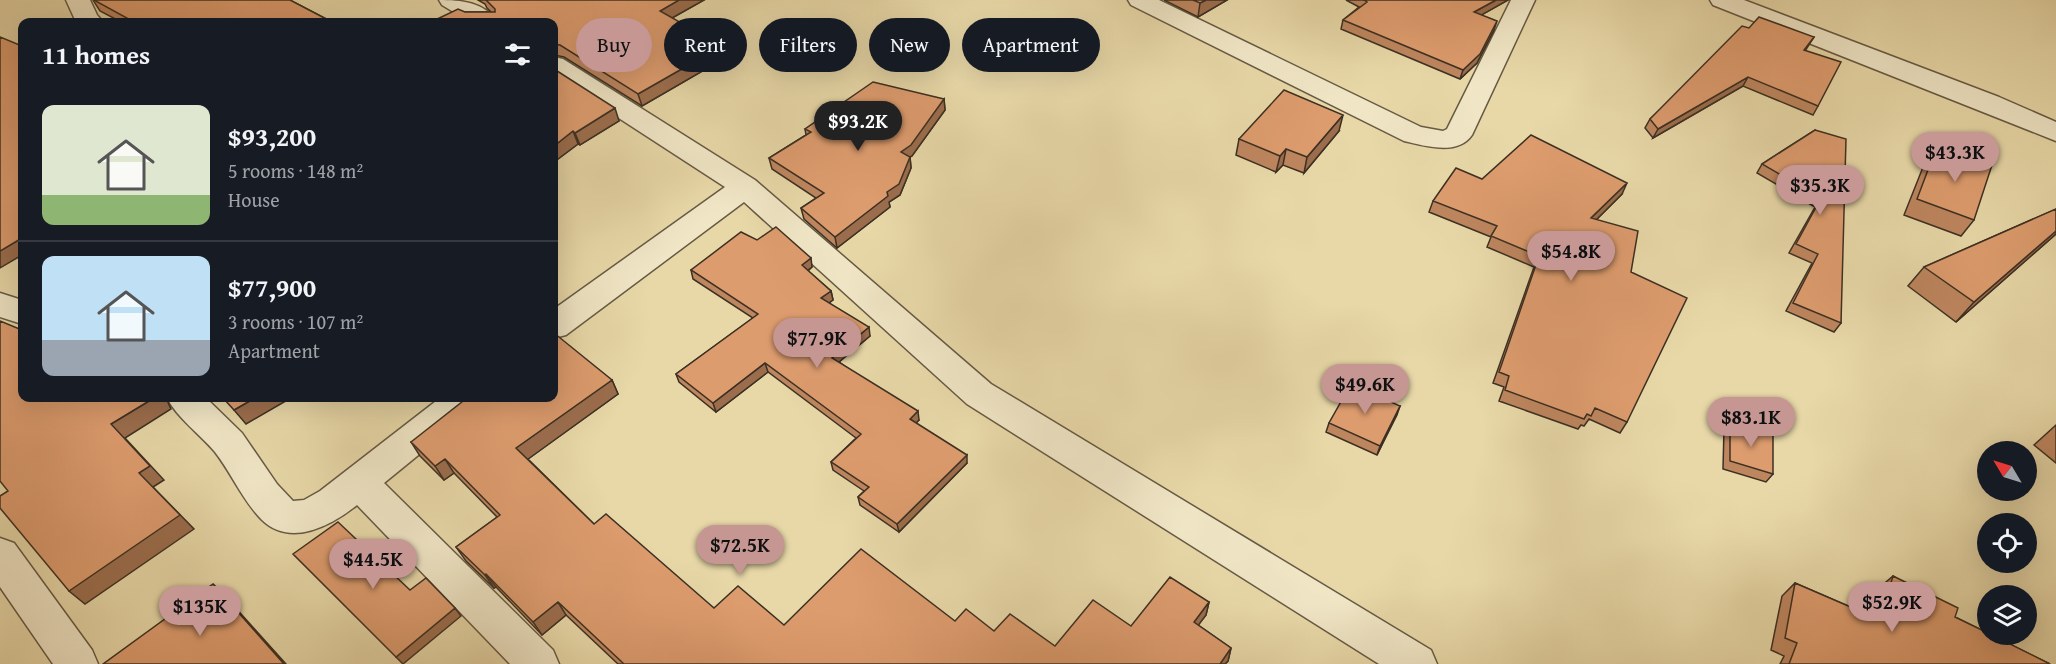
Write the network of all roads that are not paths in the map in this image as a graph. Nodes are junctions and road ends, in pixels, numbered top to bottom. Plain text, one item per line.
1 (78, 0) edge
2 (451, 0) edge
3 (1140, 0) edge
4 (1523, 0) edge
5 (1722, 0) edge
6 (86, 18) edge
7 (480, 18) edge
8 (558, 68) edge
9 (2056, 132) edge
10 (746, 187) junction
11 (567, 298) edge
12 (0, 305) edge
13 (18, 311) edge
14 (558, 317) edge
15 (188, 402) edge
16 (459, 402) edge
17 (359, 482) junction
18 (0, 555) edge
19 (77, 664) edge
20 (538, 664) edge
21 (1416, 664) edge

1 - 6 street
2 - 7 street
3 - 4 street
5 - 9 street
8 - 10 street
10 - 11 street
10 - 21 street
11 - 14 street
12 - 13 street
15 - 17 street
16 - 17 street
17 - 20 street
18 - 19 street

